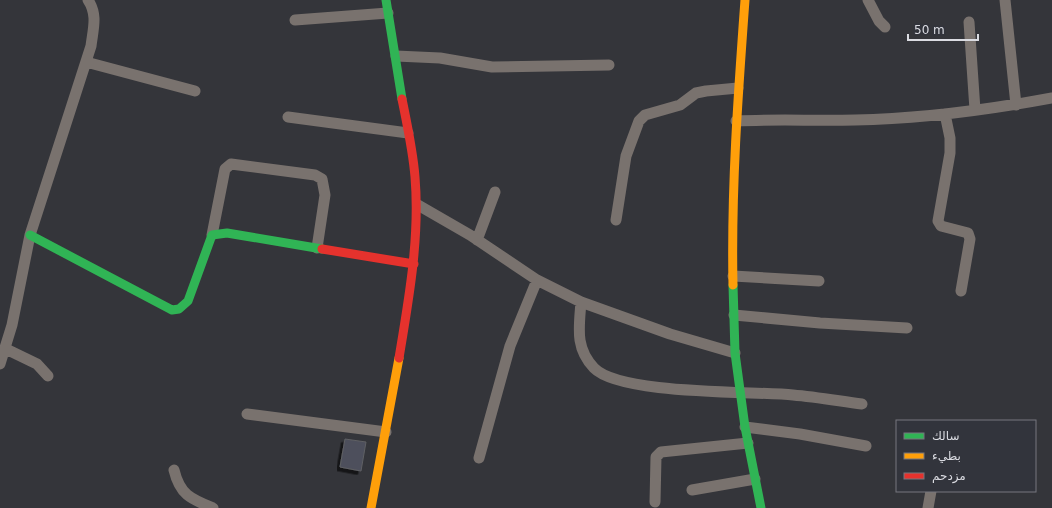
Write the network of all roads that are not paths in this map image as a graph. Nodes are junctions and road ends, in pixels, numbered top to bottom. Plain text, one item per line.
1 (88, 0) edge
2 (386, 0) edge
3 (745, 0) edge
4 (868, 0) edge
5 (1005, 0) edge
6 (388, 13) junction
7 (295, 20) dead end
8 (969, 22) dead end
9 (884, 27) dead end
10 (396, 56) junction
11 (86, 62) junction
12 (609, 65) dead end
13 (738, 88) junction
14 (195, 91) dead end
15 (1052, 98) edge
16 (1016, 105) junction
17 (975, 110) junction
18 (945, 114) junction
19 (288, 117) dead end
20 (736, 121) junction
21 (408, 133) junction
22 (495, 192) dead end
23 (418, 205) junction
24 (616, 220) dead end
25 (30, 235) junction
26 (212, 235) junction
27 (477, 240) junction
28 (317, 248) junction
29 (414, 264) junction
30 (732, 276) junction
31 (537, 280) junction
32 (819, 281) dead end
33 (961, 291) dead end
34 (581, 302) junction
35 (734, 315) junction
36 (906, 328) dead end
37 (6, 349) junction
38 (735, 353) junction
39 (0, 364) edge
40 (48, 376) dead end
41 (740, 392) junction
42 (862, 404) dead end
43 (247, 414) dead end
44 (745, 427) junction
45 (386, 432) junction
46 (748, 443) junction
47 (866, 446) dead end
48 (479, 458) dead end
49 (174, 470) dead end
50 (755, 479) junction
51 (692, 490) dead end
52 (932, 492) edge
53 (655, 502) dead end
54 (213, 508) edge
55 (371, 508) edge
56 (761, 508) edge
57 (928, 508) edge

1 - 11 street
2 - 6 street
3 - 13 street
4 - 9 street
5 - 16 street
6 - 7 street
6 - 10 street
8 - 17 street
10 - 12 street
10 - 21 street
11 - 14 street
11 - 25 street
13 - 20 street
13 - 24 street
15 - 16 street
16 - 17 street
17 - 18 street
18 - 20 street
18 - 33 street
19 - 21 street
20 - 30 street
21 - 23 street
22 - 27 street
23 - 27 street
23 - 29 street
25 - 26 street
25 - 37 street
26 - 28 street
26 - 28 street
27 - 31 street
28 - 29 street
29 - 45 street
30 - 32 street
30 - 35 street
31 - 34 street
31 - 48 street
34 - 38 street
34 - 41 street
35 - 36 street
35 - 38 street
37 - 39 street
37 - 40 street
38 - 41 street
41 - 42 street
41 - 44 street
43 - 45 street
44 - 46 street
44 - 47 street
45 - 55 street
46 - 50 street
46 - 53 street
49 - 54 street
50 - 51 street
50 - 56 street
52 - 57 street

